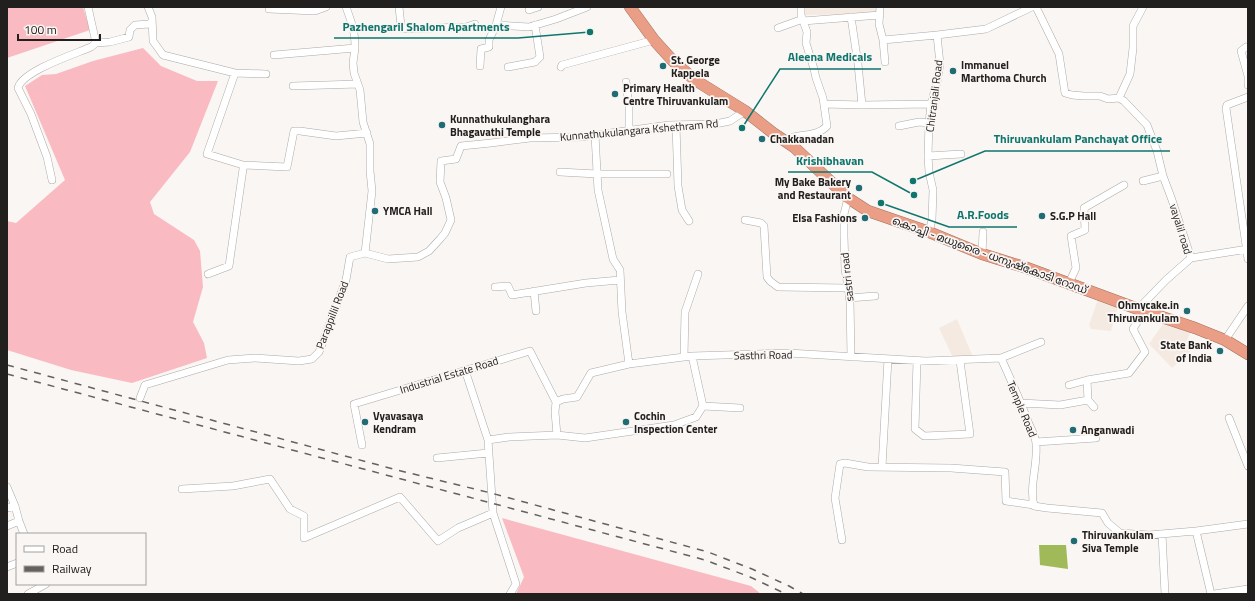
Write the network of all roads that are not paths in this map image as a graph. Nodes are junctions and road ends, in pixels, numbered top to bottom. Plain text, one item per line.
1 (88, 7) edge
2 (148, 7) edge
3 (326, 7) edge
4 (346, 7) edge
5 (399, 7) edge
6 (502, 7) edge
7 (538, 7) edge
8 (587, 7) edge
9 (630, 7) edge
10 (802, 7) edge
11 (880, 7) edge
12 (1032, 7) edge
13 (1036, 7) edge
14 (1144, 7) edge
15 (269, 9) dead end
16 (529, 10) dead end
17 (880, 15) junction
18 (851, 17) junction
19 (803, 20) junction
20 (152, 22) junction
21 (475, 24) dead end
22 (496, 25) junction
23 (535, 25) junction
24 (778, 28) dead end
25 (937, 35) junction
26 (654, 40) junction
27 (883, 40) junction
28 (96, 43) junction
29 (1246, 47) dead end
30 (355, 48) junction
31 (274, 55) dead end
32 (885, 62) dead end
33 (480, 66) dead end
34 (508, 66) dead end
35 (561, 67) dead end
36 (235, 73) junction
37 (266, 74) dead end
38 (626, 82) dead end
39 (358, 84) junction
40 (293, 86) dead end
41 (1248, 86) edge
42 (1248, 97) edge
43 (1119, 98) junction
44 (824, 104) junction
45 (931, 104) junction
46 (862, 105) junction
47 (745, 112) junction
48 (929, 123) junction
49 (676, 125) junction
50 (899, 126) dead end
51 (629, 130) junction
52 (367, 133) junction
53 (595, 135) junction
54 (787, 143) junction
55 (961, 154) dead end
56 (928, 156) junction
57 (243, 165) junction
58 (560, 172) dead end
59 (597, 174) junction
60 (667, 174) dead end
61 (1163, 176) junction
62 (52, 180) dead end
63 (1143, 181) dead end
64 (1124, 185) dead end
65 (848, 198) junction
66 (745, 220) dead end
67 (689, 221) dead end
68 (929, 232) junction
69 (983, 232) dead end
70 (1248, 249) edge
71 (365, 253) junction
72 (982, 254) junction
73 (1191, 258) junction
74 (1248, 259) edge
75 (208, 274) dead end
76 (698, 274) dead end
77 (620, 280) junction
78 (1070, 283) junction
79 (495, 287) dead end
80 (848, 288) junction
81 (534, 291) junction
82 (875, 296) dead end
83 (850, 298) junction
84 (1248, 306) edge
85 (536, 310) dead end
86 (1141, 310) junction
87 (1225, 340) junction
88 (1041, 342) dead end
89 (1248, 354) edge
90 (692, 356) junction
91 (684, 357) junction
92 (850, 357) junction
93 (1001, 358) junction
94 (888, 359) junction
95 (960, 360) junction
96 (917, 361) junction
97 (630, 364) junction
98 (465, 370) junction
99 (1087, 380) junction
100 (1069, 385) dead end
101 (140, 398) dead end
102 (1088, 400) junction
103 (556, 402) junction
104 (1021, 403) junction
105 (703, 406) junction
106 (1094, 407) dead end
107 (740, 408) dead end
108 (1229, 418) dead end
109 (557, 435) junction
110 (1096, 438) dead end
111 (488, 440) junction
112 (1036, 442) junction
113 (362, 445) dead end
114 (488, 453) junction
115 (437, 458) dead end
116 (1247, 463) edge
117 (882, 467) junction
118 (7, 487) edge
119 (182, 489) dead end
120 (1034, 505) junction
121 (15, 506) junction
122 (7, 508) edge
123 (493, 513) junction
124 (19, 521) junction
125 (1248, 524) edge
126 (7, 526) edge
127 (1196, 531) junction
128 (24, 533) edge
129 (1162, 534) junction
130 (842, 540) dead end
131 (44, 585) edge
132 (1248, 589) edge
133 (28, 594) edge
134 (510, 594) edge
135 (1165, 594) edge
136 (1211, 594) edge
137 (1214, 594) edge

1 - 28 street
2 - 20 street
3 - 15 street
4 - 30 street
5 - 21 street
6 - 22 street
7 - 16 street
8 - 23 street
9 - 26 highway, കൊച്ചി - മധുരൈ - ധനുഷ്‌കോടി റോഡ്
10 - 19 street
11 - 17 street
12 - 25 street
13 - 43 street
14 - 43 street
17 - 18 street
17 - 27 street
18 - 19 street
18 - 46 street
19 - 24 street
19 - 44 street
20 - 28 street
20 - 36 street
22 - 23 street
22 - 33 street
23 - 34 street
25 - 27 street
25 - 45 street, Chitranjali Road
26 - 35 street
26 - 47 highway, കൊച്ചി - മധുരൈ - ധനുഷ്‌കോടി റോഡ്
27 - 32 street
28 - 62 street
29 - 41 street
30 - 31 street
30 - 39 street
36 - 37 street
36 - 57 street
38 - 51 street
39 - 40 street
39 - 52 street
42 - 70 street
43 - 61 street, vayalil road
44 - 46 street
44 - 54 street
45 - 46 street
45 - 48 street, Chitranjali Road
47 - 49 street, Kunnathukulangara Kshethram Rd
47 - 54 highway, കൊച്ചി - മധുരൈ - ധനുഷ്‌കോടി റോഡ്
48 - 50 street
48 - 56 street, Chitranjali Road
49 - 51 street, Kunnathukulangara Kshethram Rd
49 - 67 street
51 - 53 street, Kunnathukulangara Kshethram Rd
52 - 57 street
52 - 71 street
53 - 59 street
53 - 71 street, Kunnathukulangara Kshethram Rd
54 - 65 highway, കൊച്ചി - മധുരൈ - ധനുഷ്‌കോടി റോഡ്
55 - 56 street
56 - 68 street, Chitranjali Road
57 - 75 street
58 - 59 street
59 - 60 street
59 - 77 street
61 - 63 street
61 - 73 street, vayalil road
64 - 78 street
65 - 68 highway, കൊച്ചി - മധുരൈ - ധനുഷ്‌കോടി റോഡ്
65 - 80 street, sastri road
66 - 80 street
68 - 72 highway, കൊച്ചി - മധുരൈ - ധനുഷ്‌കോടി റോഡ്
69 - 72 street
70 - 73 street, vayalil road
70 - 74 street
71 - 101 street, Parappillil Road
72 - 78 highway, കൊച്ചി - മധുരൈ - ധനുഷ്‌കോടി റോഡ്
73 - 86 street, vayalil road
76 - 91 street
77 - 81 street
77 - 97 street
78 - 86 highway, കൊച്ചി - മധുരൈ - ധനുഷ്‌കോടി റോഡ്
79 - 81 street
80 - 83 street, sastri road
81 - 85 street
82 - 83 street
83 - 92 street, sastri road
84 - 87 street
86 - 87 highway, കൊച്ചി - മധുരൈ - ധനുഷ്‌കോടി റോഡ്
86 - 99 street, vayalil road
87 - 89 highway, കൊച്ചി - മധുരൈ - ധനുഷ്‌കോടി റോഡ്
88 - 93 street
90 - 91 street, Sasthri Road
90 - 92 street, Sasthri Road
90 - 105 street
91 - 97 street, Sasthri Road
92 - 94 street
93 - 95 street
93 - 104 street, Temple Road
94 - 96 street
94 - 117 street
95 - 96 street
95 - 96 street
97 - 103 street, Sasthri Road
98 - 103 street, Industrial Estate Road
98 - 111 street
98 - 113 street, Industrial Estate Road
99 - 100 street
99 - 102 street
102 - 104 street
102 - 106 street
103 - 109 street
104 - 112 street, Temple Road
105 - 107 street
105 - 109 street
108 - 116 street
109 - 111 street
110 - 112 street
111 - 114 street
112 - 120 street, Temple Road
114 - 115 street
114 - 123 street
117 - 120 street
117 - 130 street
118 - 121 street
119 - 123 street
120 - 129 street
121 - 122 street
121 - 124 street
123 - 134 street
124 - 126 street
124 - 128 street
125 - 127 street
127 - 129 street
127 - 136 street
129 - 135 street
131 - 133 street
132 - 137 street

